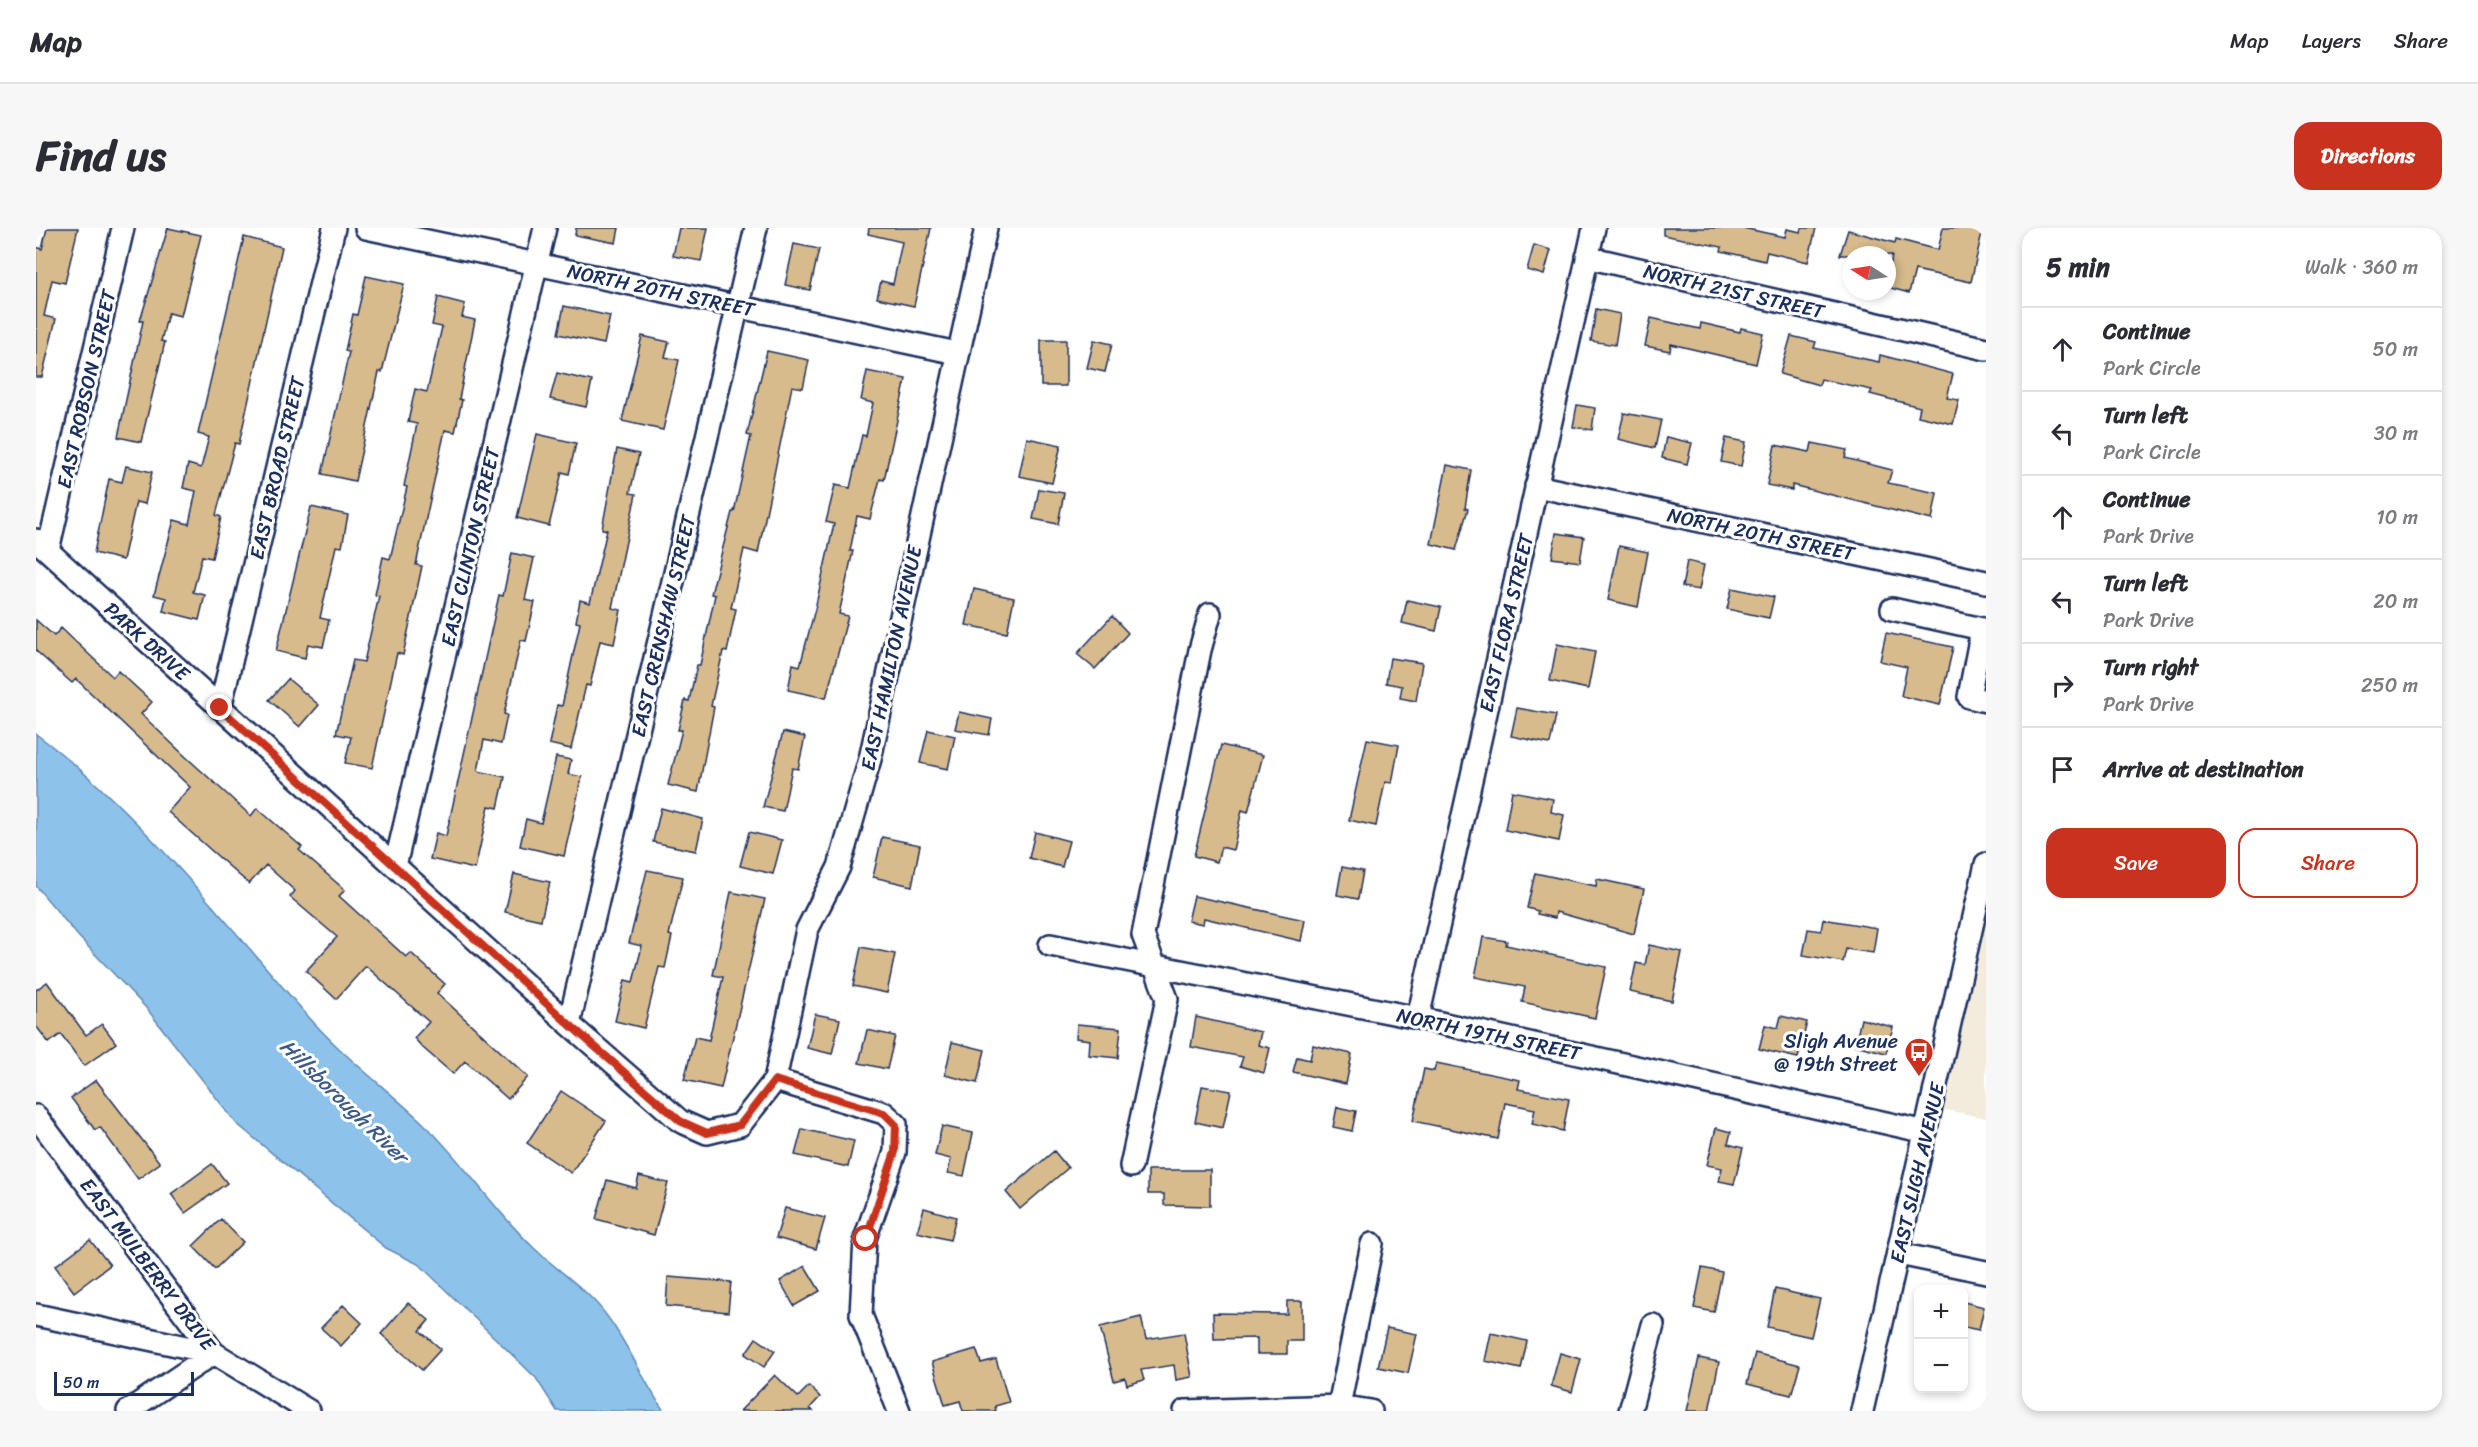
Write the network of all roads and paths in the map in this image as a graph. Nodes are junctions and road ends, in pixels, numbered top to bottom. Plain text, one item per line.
1 (123, 228) edge
2 (334, 228) edge
3 (366, 228) edge
4 (545, 228) edge
5 (756, 228) edge
6 (986, 228) edge
7 (1594, 228) edge
8 (1587, 257) junction
9 (537, 264) junction
10 (738, 306) junction
11 (1986, 349) edge
12 (957, 353) junction
13 (1536, 486) junction
14 (42, 545) edge
15 (1986, 582) edge
16 (1892, 609) dead end
17 (1210, 614) dead end
18 (1986, 701) edge
19 (220, 708) junction
20 (1986, 864) edge
21 (395, 866) junction
22 (1050, 945) dead end
23 (1156, 967) junction
24 (1418, 1018) junction
25 (569, 1024) junction
26 (775, 1080) junction
27 (36, 1116) edge
28 (1926, 1132) junction
29 (1131, 1167) dead end
30 (1372, 1244) dead end
31 (1899, 1254) junction
32 (1986, 1272) edge
33 (36, 1315) edge
34 (1653, 1325) dead end
35 (214, 1353) junction
36 (1339, 1406) junction
37 (128, 1411) edge
38 (309, 1411) edge
39 (899, 1411) edge
40 (1185, 1411) edge
41 (1371, 1411) edge
42 (1630, 1411) edge
43 (1862, 1411) edge

1 - 14 street, EAST ROBSON STREET
2 - 19 street, EAST BROAD STREET
3 - 9 street, NORTH 20TH STREET
4 - 9 street, EAST CLINTON STREET
5 - 10 street, EAST CRENSHAW STREET
6 - 12 street, EAST HAMILTON AVENUE
7 - 8 street, EAST FLORA STREET
8 - 11 street, NORTH 21ST STREET
8 - 13 street, EAST FLORA STREET
9 - 10 street, NORTH 20TH STREET
9 - 21 street, EAST CLINTON STREET
10 - 12 street, NORTH 20TH STREET
10 - 25 street, EAST CRENSHAW STREET
12 - 26 street, EAST HAMILTON AVENUE
13 - 15 street, NORTH 20TH STREET
13 - 24 street, EAST FLORA STREET
14 - 19 street, PARK DRIVE
16 - 18 street
17 - 23 street
19 - 21 street, PARK DRIVE
20 - 28 street, EAST SLIGH AVENUE
21 - 25 street, PARK DRIVE
22 - 23 street, NORTH 19TH STREET
23 - 24 street, NORTH 19TH STREET
23 - 29 street
24 - 28 street, NORTH 19TH STREET
25 - 26 street, PARK DRIVE
26 - 39 street
27 - 35 street, EAST MULBERRY DRIVE
28 - 31 street, EAST SLIGH AVENUE
30 - 36 street
31 - 32 street
31 - 43 street, EAST SLIGH AVENUE
33 - 35 street
34 - 42 street
35 - 37 street
35 - 38 street, EAST MULBERRY DRIVE
36 - 40 street
36 - 41 street

